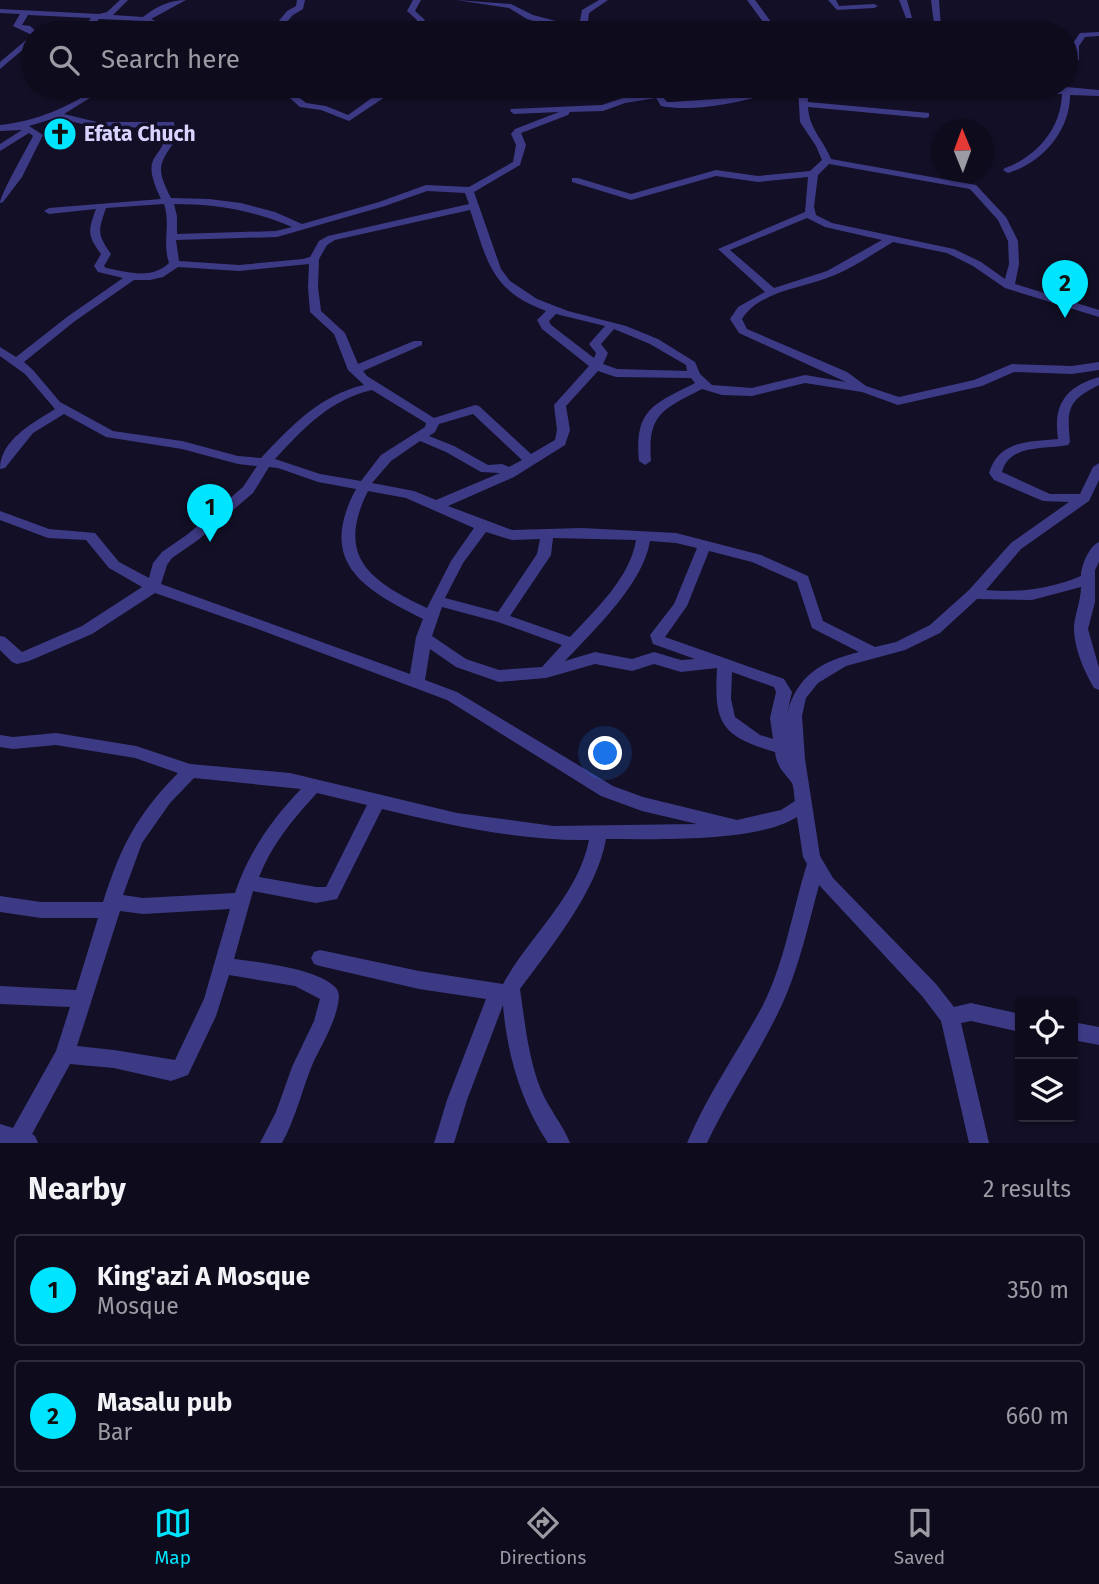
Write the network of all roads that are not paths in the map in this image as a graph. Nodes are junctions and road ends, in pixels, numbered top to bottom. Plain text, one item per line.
1 (124, 0) edge
2 (182, 0) edge
3 (300, 0) edge
4 (417, 0) edge
5 (460, 0) edge
6 (604, 0) edge
7 (751, 0) edge
8 (832, 0) edge
9 (903, 0) edge
10 (935, 0) edge
11 (39, 4) dead end
12 (874, 6) dead end
13 (0, 11) edge
14 (25, 13) junction
15 (44, 14) junction
16 (909, 16) dead end
17 (96, 17) junction
18 (530, 17) junction
19 (93, 21) edge
20 (122, 21) edge
21 (150, 21) edge
22 (283, 21) edge
23 (420, 21) edge
24 (523, 21) edge
25 (545, 21) edge
26 (584, 21) edge
27 (766, 21) edge
28 (937, 21) edge
29 (21, 27) edge
30 (1099, 34) edge
31 (1078, 42) edge
32 (21, 47) edge
33 (15, 51) junction
34 (0, 54) edge
35 (0, 66) edge
36 (1078, 91) edge
37 (1099, 93) edge
38 (89, 98) edge
39 (291, 98) edge
40 (378, 98) edge
41 (510, 98) edge
42 (639, 98) edge
43 (660, 98) edge
44 (743, 98) edge
45 (804, 98) edge
46 (1066, 98) edge
47 (804, 104) junction
48 (566, 109) junction
49 (514, 111) junction
50 (926, 115) dead end
51 (51, 116) junction
52 (526, 126) junction
53 (0, 128) edge
54 (26, 128) junction
55 (0, 148) edge
56 (827, 161) junction
57 (1008, 170) dead end
58 (813, 174) junction
59 (575, 180) dead end
60 (470, 190) junction
61 (0, 200) edge
62 (167, 202) junction
63 (102, 206) junction
64 (474, 206) junction
65 (49, 211) dead end
66 (809, 214) junction
67 (301, 227) junction
68 (170, 237) junction
69 (892, 238) junction
70 (314, 259) junction
71 (175, 264) junction
72 (134, 275) junction
73 (1009, 286) junction
74 (773, 293) junction
75 (553, 311) junction
76 (1099, 314) edge
77 (612, 325) junction
78 (418, 343) dead end
79 (0, 350) edge
80 (18, 362) junction
81 (596, 366) junction
82 (1099, 366) edge
83 (354, 370) junction
84 (698, 379) junction
85 (1099, 381) edge
86 (373, 386) junction
87 (864, 389) junction
88 (64, 409) junction
89 (433, 422) junction
90 (420, 437) junction
91 (266, 461) junction
92 (531, 461) junction
93 (645, 461) dead end
94 (0, 465) edge
95 (1099, 467) edge
96 (509, 474) junction
97 (364, 487) junction
98 (1084, 498) junction
99 (437, 505) junction
100 (0, 515) edge
101 (483, 526) junction
102 (547, 534) junction
103 (645, 536) junction
104 (705, 545) junction
105 (1099, 547) edge
106 (1087, 579) junction
107 (153, 587) junction
108 (974, 594) junction
109 (437, 601) junction
110 (430, 615) junction
111 (501, 618) junction
112 (423, 637) junction
113 (0, 641) edge
114 (1083, 642) junction
115 (572, 643) junction
116 (1099, 643) edge
117 (873, 652) junction
118 (722, 663) junction
119 (546, 672) junction
120 (417, 682) junction
121 (1099, 684) edge
122 (0, 741) edge
123 (782, 748) junction
124 (190, 771) junction
125 (801, 782) junction
126 (313, 787) junction
127 (377, 801) junction
128 (804, 804) junction
129 (742, 827) junction
130 (599, 833) junction
131 (815, 865) junction
132 (246, 882) junction
133 (239, 901) junction
134 (112, 906) junction
135 (3, 909) edge
136 (320, 958) dead end
137 (222, 966) junction
138 (505, 994) junction
139 (0, 995) edge
140 (84, 999) junction
141 (950, 1017) junction
142 (1015, 1022) edge
143 (1078, 1032) edge
144 (1099, 1036) edge
145 (65, 1054) junction
146 (15, 1140) edge
147 (270, 1143) edge
148 (444, 1143) edge
149 (560, 1143) edge
150 (696, 1143) edge
151 (979, 1143) edge

1 - 17 street
2 - 21 street
3 - 22 street
4 - 23 street
5 - 18 street
6 - 26 street
7 - 27 street
8 - 12 street
9 - 16 street
10 - 28 street
11 - 15 street
13 - 14 street
14 - 15 street
14 - 29 street
15 - 17 street
17 - 19 street
17 - 20 street
18 - 24 street
18 - 25 street
30 - 31 street
32 - 33 street
33 - 34 street
33 - 35 street
36 - 37 street
38 - 51 street
39 - 40 street
41 - 49 street
42 - 48 street
43 - 44 street
45 - 47 street
46 - 57 street
47 - 50 street
47 - 56 street
48 - 49 street
48 - 52 street
49 - 52 street
51 - 54 street
51 - 62 street
52 - 60 street
53 - 54 street
54 - 55 street
54 - 61 street
56 - 58 street
56 - 73 street
58 - 59 street
58 - 66 street
60 - 64 street
60 - 67 street
62 - 63 street
62 - 67 street
62 - 68 street
63 - 65 street
63 - 72 street
64 - 70 street
64 - 75 street
66 - 69 street
66 - 74 street
67 - 68 street
68 - 71 street
69 - 73 street
69 - 74 street
70 - 71 street
70 - 83 street
71 - 72 street
72 - 80 street
73 - 76 street
74 - 87 street
75 - 77 street
75 - 81 street
77 - 81 street
77 - 84 street
78 - 83 street
79 - 80 street
80 - 88 street
81 - 84 street
81 - 92 street
82 - 87 street
83 - 86 street
84 - 87 street
84 - 93 street
85 - 98 street
86 - 89 street
86 - 91 street
88 - 91 street
88 - 94 street
89 - 90 street
89 - 92 street
90 - 96 street
90 - 97 street
91 - 97 street
91 - 107 street
92 - 96 street
95 - 98 street
96 - 99 street
97 - 99 street
97 - 110 street
98 - 108 street
99 - 101 street
100 - 107 street
101 - 102 street
101 - 109 street
102 - 103 street
102 - 111 street
103 - 104 street
103 - 115 street
104 - 117 street
104 - 118 street
105 - 106 street
106 - 108 street
106 - 114 street
107 - 113 street
107 - 120 street
108 - 117 street
109 - 110 street
109 - 111 street
110 - 112 street
111 - 115 street
112 - 119 street
112 - 120 street
114 - 116 street
114 - 121 street
115 - 119 street
117 - 125 street
118 - 119 street
118 - 123 street
118 - 123 street
120 - 129 street
122 - 124 street
123 - 125 street
124 - 126 street
124 - 134 street
125 - 128 street
126 - 127 street
126 - 132 street
127 - 130 street
127 - 132 street
128 - 129 street
128 - 131 street
129 - 130 street
130 - 138 street
131 - 141 street
131 - 150 street
132 - 133 street
133 - 134 street
133 - 137 street
134 - 135 street
134 - 140 street
136 - 138 street
137 - 145 street
137 - 147 street
138 - 148 street
138 - 149 street
139 - 140 street
140 - 145 street
141 - 142 street
141 - 151 street
143 - 144 street
145 - 146 street

